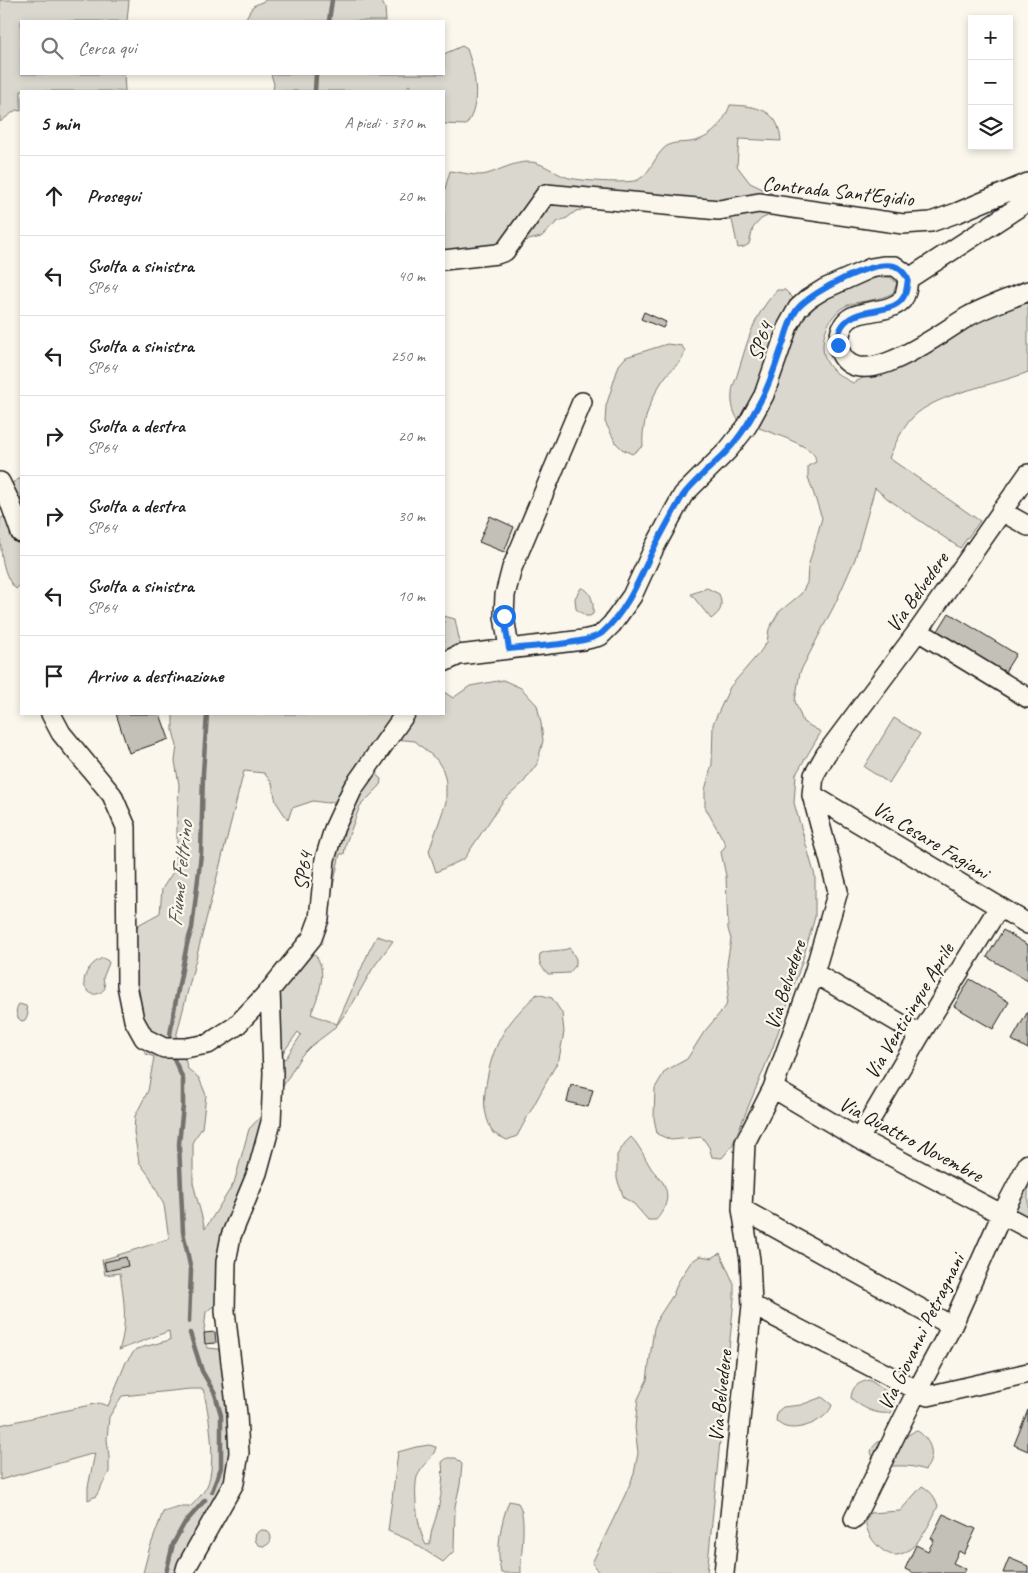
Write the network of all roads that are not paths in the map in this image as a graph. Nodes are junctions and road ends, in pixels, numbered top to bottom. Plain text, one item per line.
1 (1028, 183) edge
2 (1028, 202) edge
3 (445, 260) edge
4 (908, 279) junction
5 (1028, 291) edge
6 (582, 402) dead end
7 (1028, 474) edge
8 (0, 482) edge
9 (11, 502) edge
10 (1001, 511) junction
11 (1028, 526) edge
12 (20, 530) edge
13 (918, 631) junction
14 (509, 649) junction
15 (445, 662) edge
16 (1028, 698) edge
17 (52, 715) edge
18 (404, 715) edge
19 (812, 795) junction
20 (999, 907) junction
21 (1028, 924) edge
22 (814, 974) junction
23 (270, 990) junction
24 (920, 1034) junction
25 (773, 1088) junction
26 (859, 1139) junction
27 (1028, 1164) edge
28 (742, 1209) junction
29 (1002, 1214) junction
30 (1028, 1228) edge
31 (752, 1305) junction
32 (952, 1326) junction
33 (1028, 1373) edge
34 (917, 1391) junction
35 (854, 1519) dead end
36 (185, 1573) edge
37 (724, 1573) edge

1 - 3 street, Contrada Sant'Egidio
2 - 4 street
4 - 5 street
4 - 14 street, SP64
6 - 14 street
7 - 10 street, Via Belvedere
8 - 9 street
9 - 12 street
10 - 11 street
10 - 13 street, Via Belvedere
13 - 16 street
13 - 19 street, Via Belvedere
14 - 15 street, SP64
17 - 23 street, SP64
18 - 23 street, SP64
19 - 20 street, Via Cesare Fagiani
19 - 22 street, Via Belvedere
20 - 21 street, Via Cesare Fagiani
20 - 24 street, Via Venticinque Aprile
22 - 24 street
22 - 25 street, Via Belvedere
23 - 36 street
24 - 26 street, Via Venticinque Aprile
25 - 26 street, Via Quattro Novembre
25 - 28 street, Via Belvedere
26 - 29 street, Via Quattro Novembre
27 - 29 street, Via Giovanni Petragnani
28 - 31 street, Via Belvedere
28 - 32 street
29 - 30 street, Via Quattro Novembre
29 - 32 street, Via Giovanni Petragnani
31 - 34 street
31 - 37 street, Via Belvedere
32 - 34 street, Via Giovanni Petragnani
33 - 34 street
34 - 35 street, Via Giovanni Petragnani

